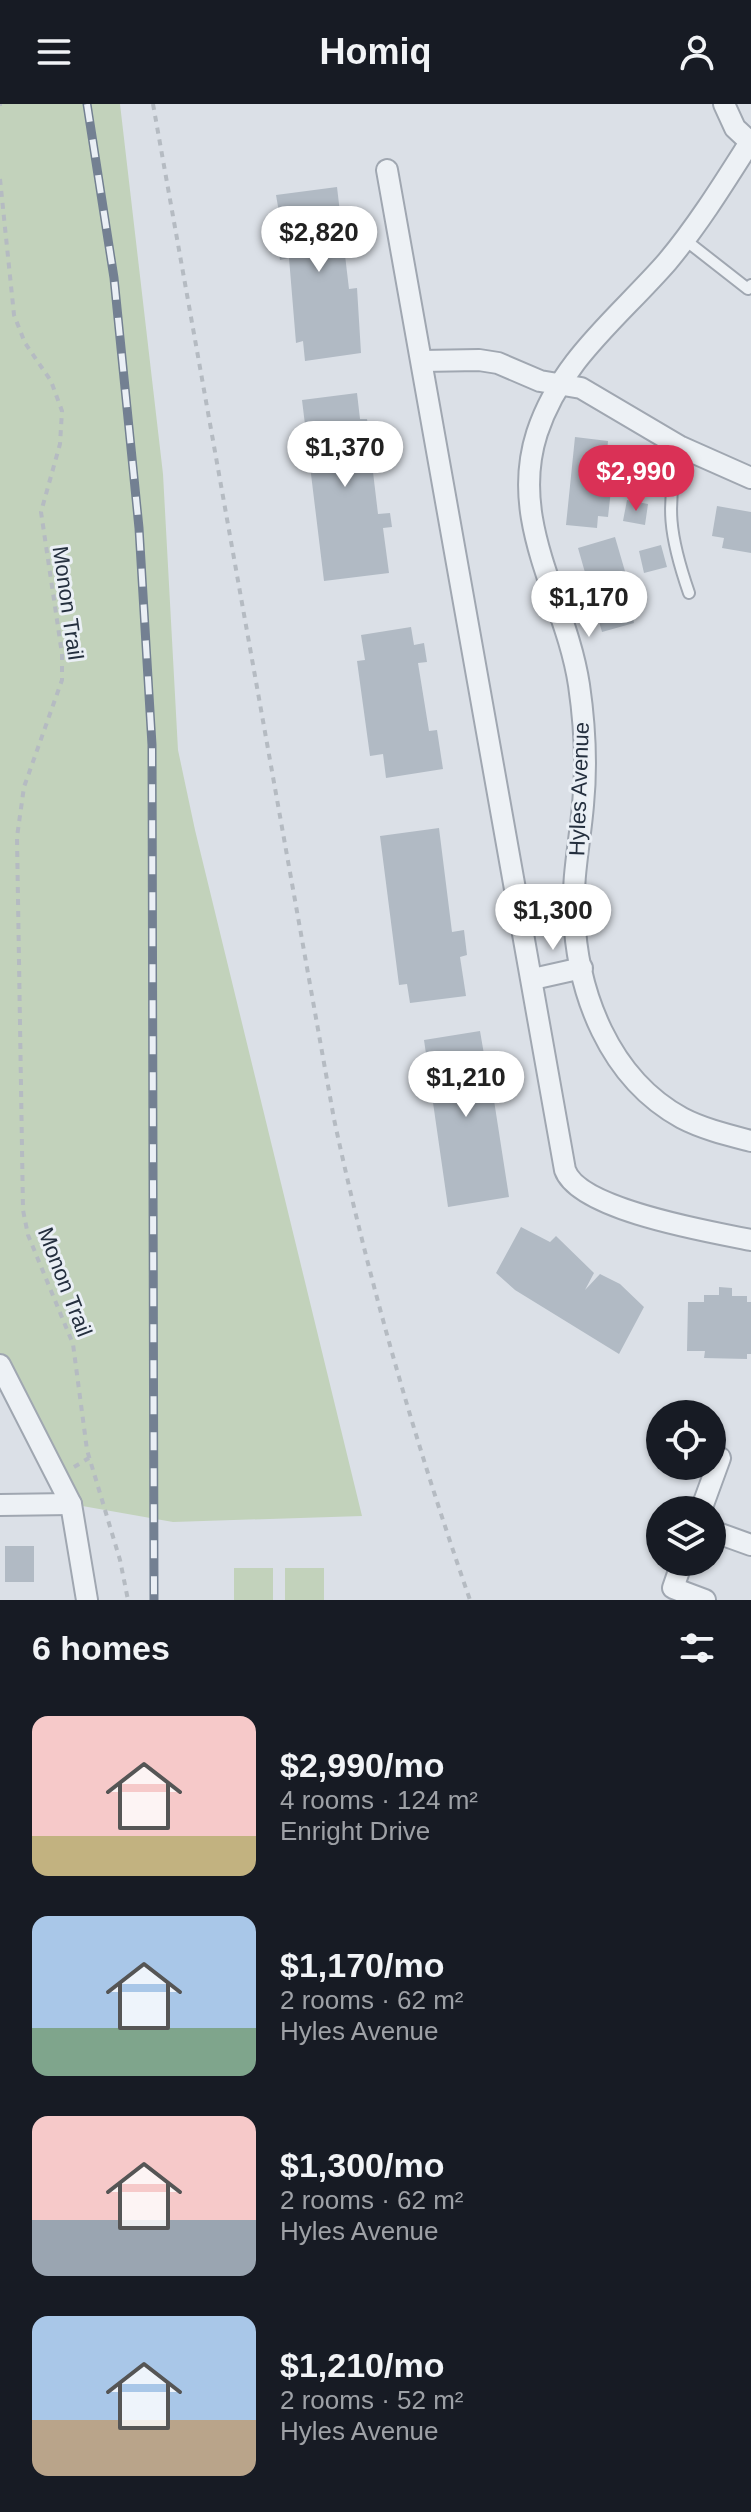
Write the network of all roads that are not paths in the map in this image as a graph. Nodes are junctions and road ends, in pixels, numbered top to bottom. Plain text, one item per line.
1 (724, 104) edge
2 (750, 143) edge
3 (387, 170) dead end
4 (684, 239) junction
5 (751, 285) edge
6 (422, 361) junction
7 (557, 384) junction
8 (681, 447) junction
9 (751, 478) edge
10 (689, 593) dead end
11 (582, 968) junction
12 (533, 979) junction
13 (751, 1141) edge
14 (751, 1240) edge
15 (0, 1365) edge
16 (71, 1504) junction
17 (0, 1505) edge
18 (726, 1536) edge
19 (751, 1545) edge
20 (677, 1576) edge
21 (87, 1600) edge
22 (705, 1600) edge

1 - 2 street
2 - 4 street, Hyles Avenue
3 - 6 street
4 - 5 lane
4 - 7 street, Hyles Avenue
6 - 7 street
6 - 12 street
7 - 8 street
7 - 11 street, Hyles Avenue
8 - 9 street
8 - 10 lane
11 - 12 street
11 - 13 street, Hyles Avenue
12 - 14 street
15 - 16 street
16 - 17 street
16 - 21 street
18 - 19 street
20 - 22 street

